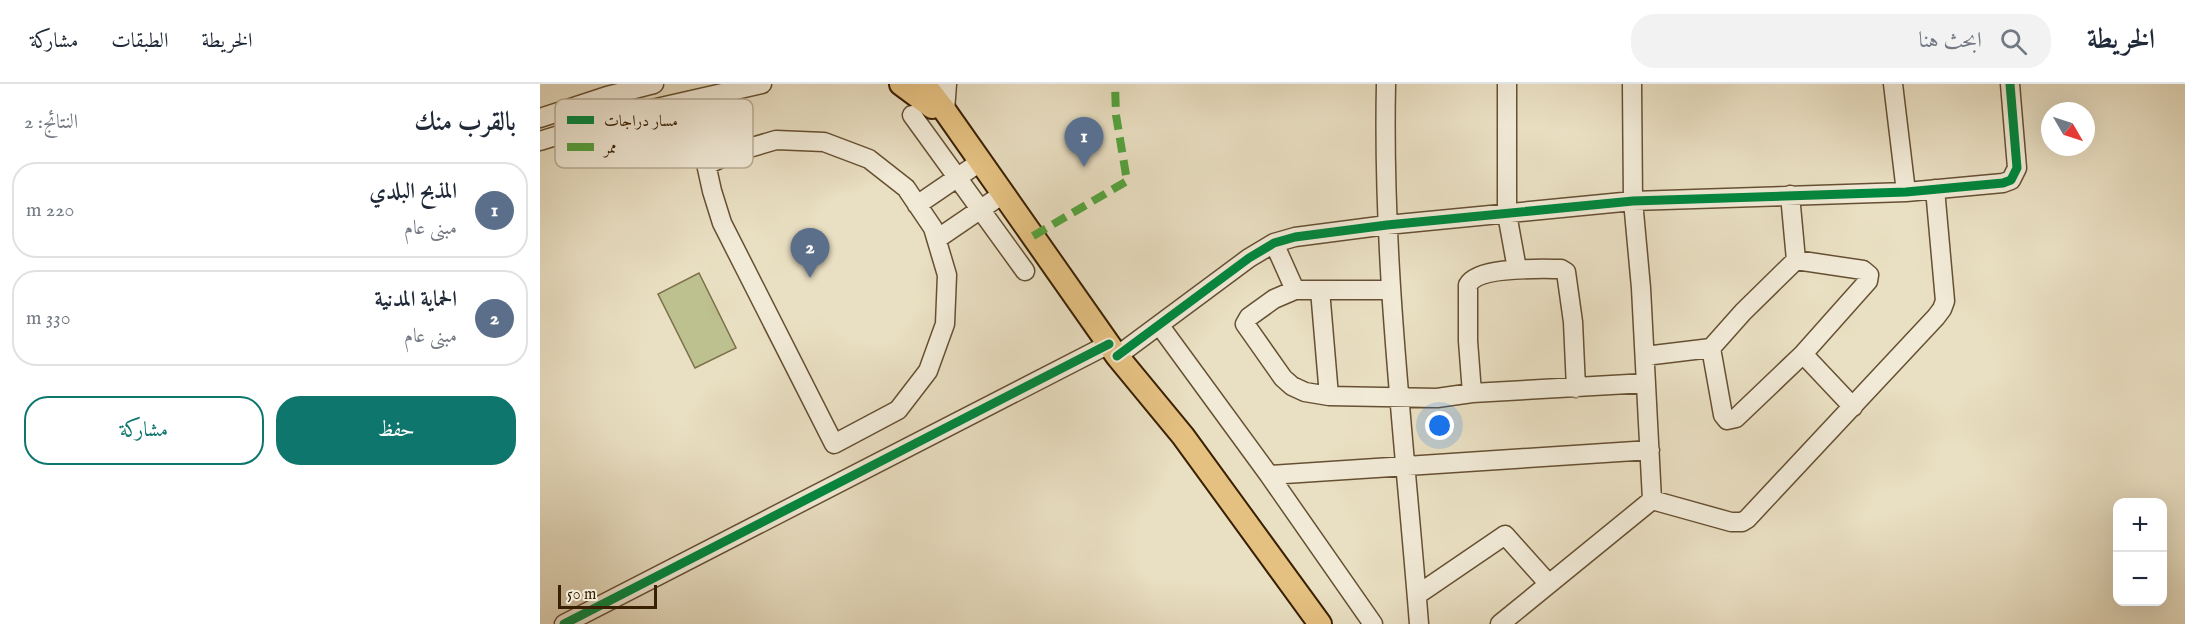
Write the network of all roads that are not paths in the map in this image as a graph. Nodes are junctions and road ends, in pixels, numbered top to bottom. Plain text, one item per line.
1 (654, 84) edge
2 (762, 84) edge
3 (901, 84) edge
4 (924, 84) edge
5 (947, 84) edge
6 (1386, 84) edge
7 (1507, 84) edge
8 (1632, 84) edge
9 (1893, 84) edge
10 (2010, 84) edge
11 (598, 99) edge
12 (696, 99) edge
13 (945, 111) junction
14 (555, 113) edge
15 (912, 115) dead end
16 (540, 118) edge
17 (961, 135) junction
18 (555, 136) edge
19 (540, 141) edge
20 (753, 147) edge
21 (980, 162) junction
22 (708, 168) edge
23 (957, 177) junction
24 (1935, 189) junction
25 (1906, 192) junction
26 (1003, 194) junction
27 (1790, 195) junction
28 (1633, 201) junction
29 (918, 205) junction
30 (980, 209) junction
31 (1507, 214) junction
32 (1387, 225) junction
33 (937, 239) junction
34 (1275, 243) junction
35 (1796, 260) junction
36 (1517, 269) junction
37 (1025, 271) dead end
38 (1295, 290) junction
39 (1320, 290) junction
40 (1390, 290) junction
41 (1160, 326) junction
42 (1711, 348) junction
43 (1113, 350) junction
44 (1803, 354) junction
45 (1645, 356) junction
46 (1647, 383) junction
47 (1576, 388) junction
48 (1472, 393) junction
49 (1329, 396) junction
50 (1398, 398) junction
51 (1853, 407) junction
52 (1650, 450) junction
53 (1405, 466) junction
54 (1269, 475) junction
55 (1652, 500) junction
56 (1548, 583) junction
57 (1417, 595) junction
58 (564, 624) edge
59 (1320, 624) edge
60 (1373, 624) edge
61 (1419, 624) edge
62 (1500, 624) edge

1 - 11 street
2 - 12 street
3 - 17 main road
4 - 13 main road
5 - 13 street
6 - 32 street
7 - 31 street
8 - 28 street
9 - 25 street
10 - 24 street
13 - 17 main road
14 - 16 street
15 - 23 street
17 - 21 main road
18 - 19 street
20 - 29 street
21 - 23 street
21 - 26 main road
22 - 33 street
23 - 29 street
23 - 30 street
24 - 25 street
24 - 51 street
25 - 27 street
26 - 30 street
26 - 43 main road
27 - 28 street
27 - 35 street
28 - 31 street
28 - 45 street
29 - 33 street
30 - 33 street
30 - 37 street
31 - 32 street
31 - 36 street
32 - 34 street
32 - 40 street
34 - 38 street
34 - 41 street
35 - 42 street
35 - 44 street
36 - 47 street
36 - 48 street
38 - 39 street
38 - 49 street
39 - 40 street
39 - 49 street
40 - 50 street
41 - 43 street
41 - 54 street
42 - 44 street
42 - 45 street
43 - 58 street
43 - 59 main road
44 - 51 street
45 - 46 street
46 - 47 street
46 - 52 street
47 - 48 street
48 - 50 street
49 - 50 street
50 - 53 street
51 - 55 street
52 - 53 street
52 - 55 street
53 - 54 street
53 - 57 street
54 - 60 street
55 - 56 street
56 - 57 street
56 - 62 street
57 - 61 street

